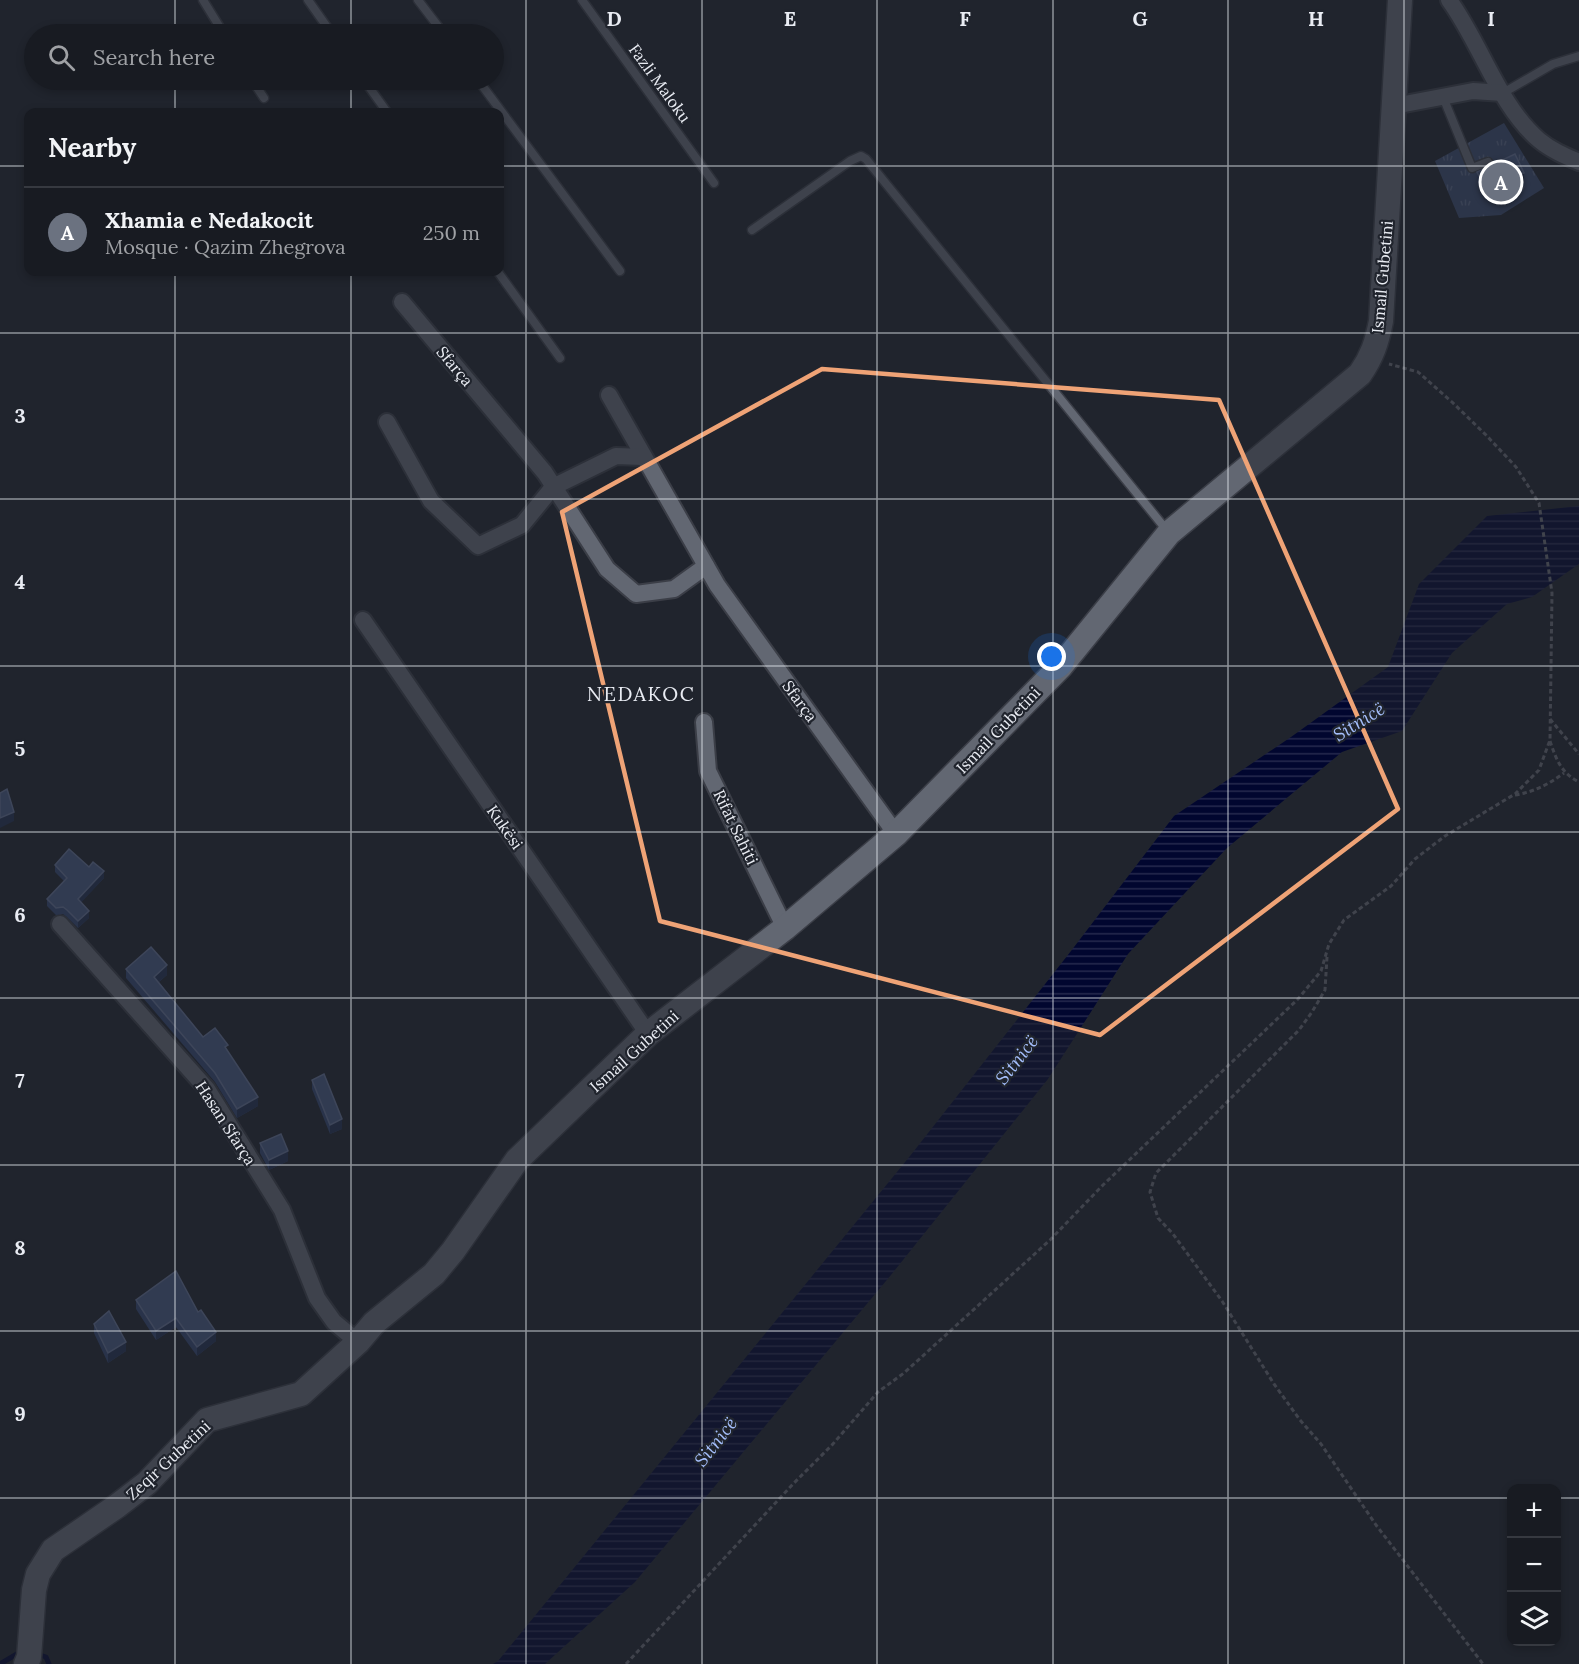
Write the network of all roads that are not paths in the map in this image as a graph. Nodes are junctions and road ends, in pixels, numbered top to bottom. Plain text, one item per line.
1 (202, 0) edge
2 (308, 0) edge
3 (418, 0) edge
4 (582, 0) edge
5 (1400, 0) edge
6 (1449, 0) edge
7 (218, 24) edge
8 (325, 24) edge
9 (436, 24) edge
10 (1579, 56) edge
11 (259, 90) edge
12 (371, 90) edge
13 (485, 90) edge
14 (1503, 93) junction
15 (1443, 97) junction
16 (264, 98) dead end
17 (1394, 106) junction
18 (384, 108) edge
19 (499, 108) edge
20 (504, 115) edge
21 (1488, 162) dead end
22 (1579, 162) edge
23 (714, 183) dead end
24 (752, 230) dead end
25 (620, 271) dead end
26 (501, 276) edge
27 (402, 302) dead end
28 (560, 358) dead end
29 (609, 395) dead end
30 (387, 422) dead end
31 (644, 458) junction
32 (553, 487) junction
33 (1169, 533) junction
34 (706, 566) junction
35 (363, 620) dead end
36 (704, 722) dead end
37 (896, 834) junction
38 (60, 924) dead end
39 (785, 928) junction
40 (648, 1034) junction
41 (358, 1342) junction
42 (27, 1660) edge

1 - 7 lane
2 - 8 lane
3 - 9 lane
4 - 23 lane, Fazli Maloku
5 - 17 street, Ismail Gubetini
6 - 14 street
10 - 14 lane
11 - 16 lane
12 - 18 lane
13 - 19 lane
14 - 15 street
14 - 22 street
15 - 17 street
15 - 21 lane
17 - 33 street, Ismail Gubetini
20 - 25 lane
24 - 33 lane
26 - 28 lane
27 - 32 street, Sfarça
29 - 31 street, Sfarça
30 - 32 street
31 - 32 street
31 - 34 street, Sfarça
32 - 34 street, Sfarça
33 - 37 street, Ismail Gubetini
34 - 37 street, Sfarça
35 - 40 street, Kukësi
36 - 39 street, Rifat Sahiti
37 - 39 street, Ismail Gubetini
38 - 41 street, Hasan Sfarça
39 - 40 street, Ismail Gubetini
40 - 41 street, Ismail Gubetini
41 - 42 street, Zeqir Gubetini

